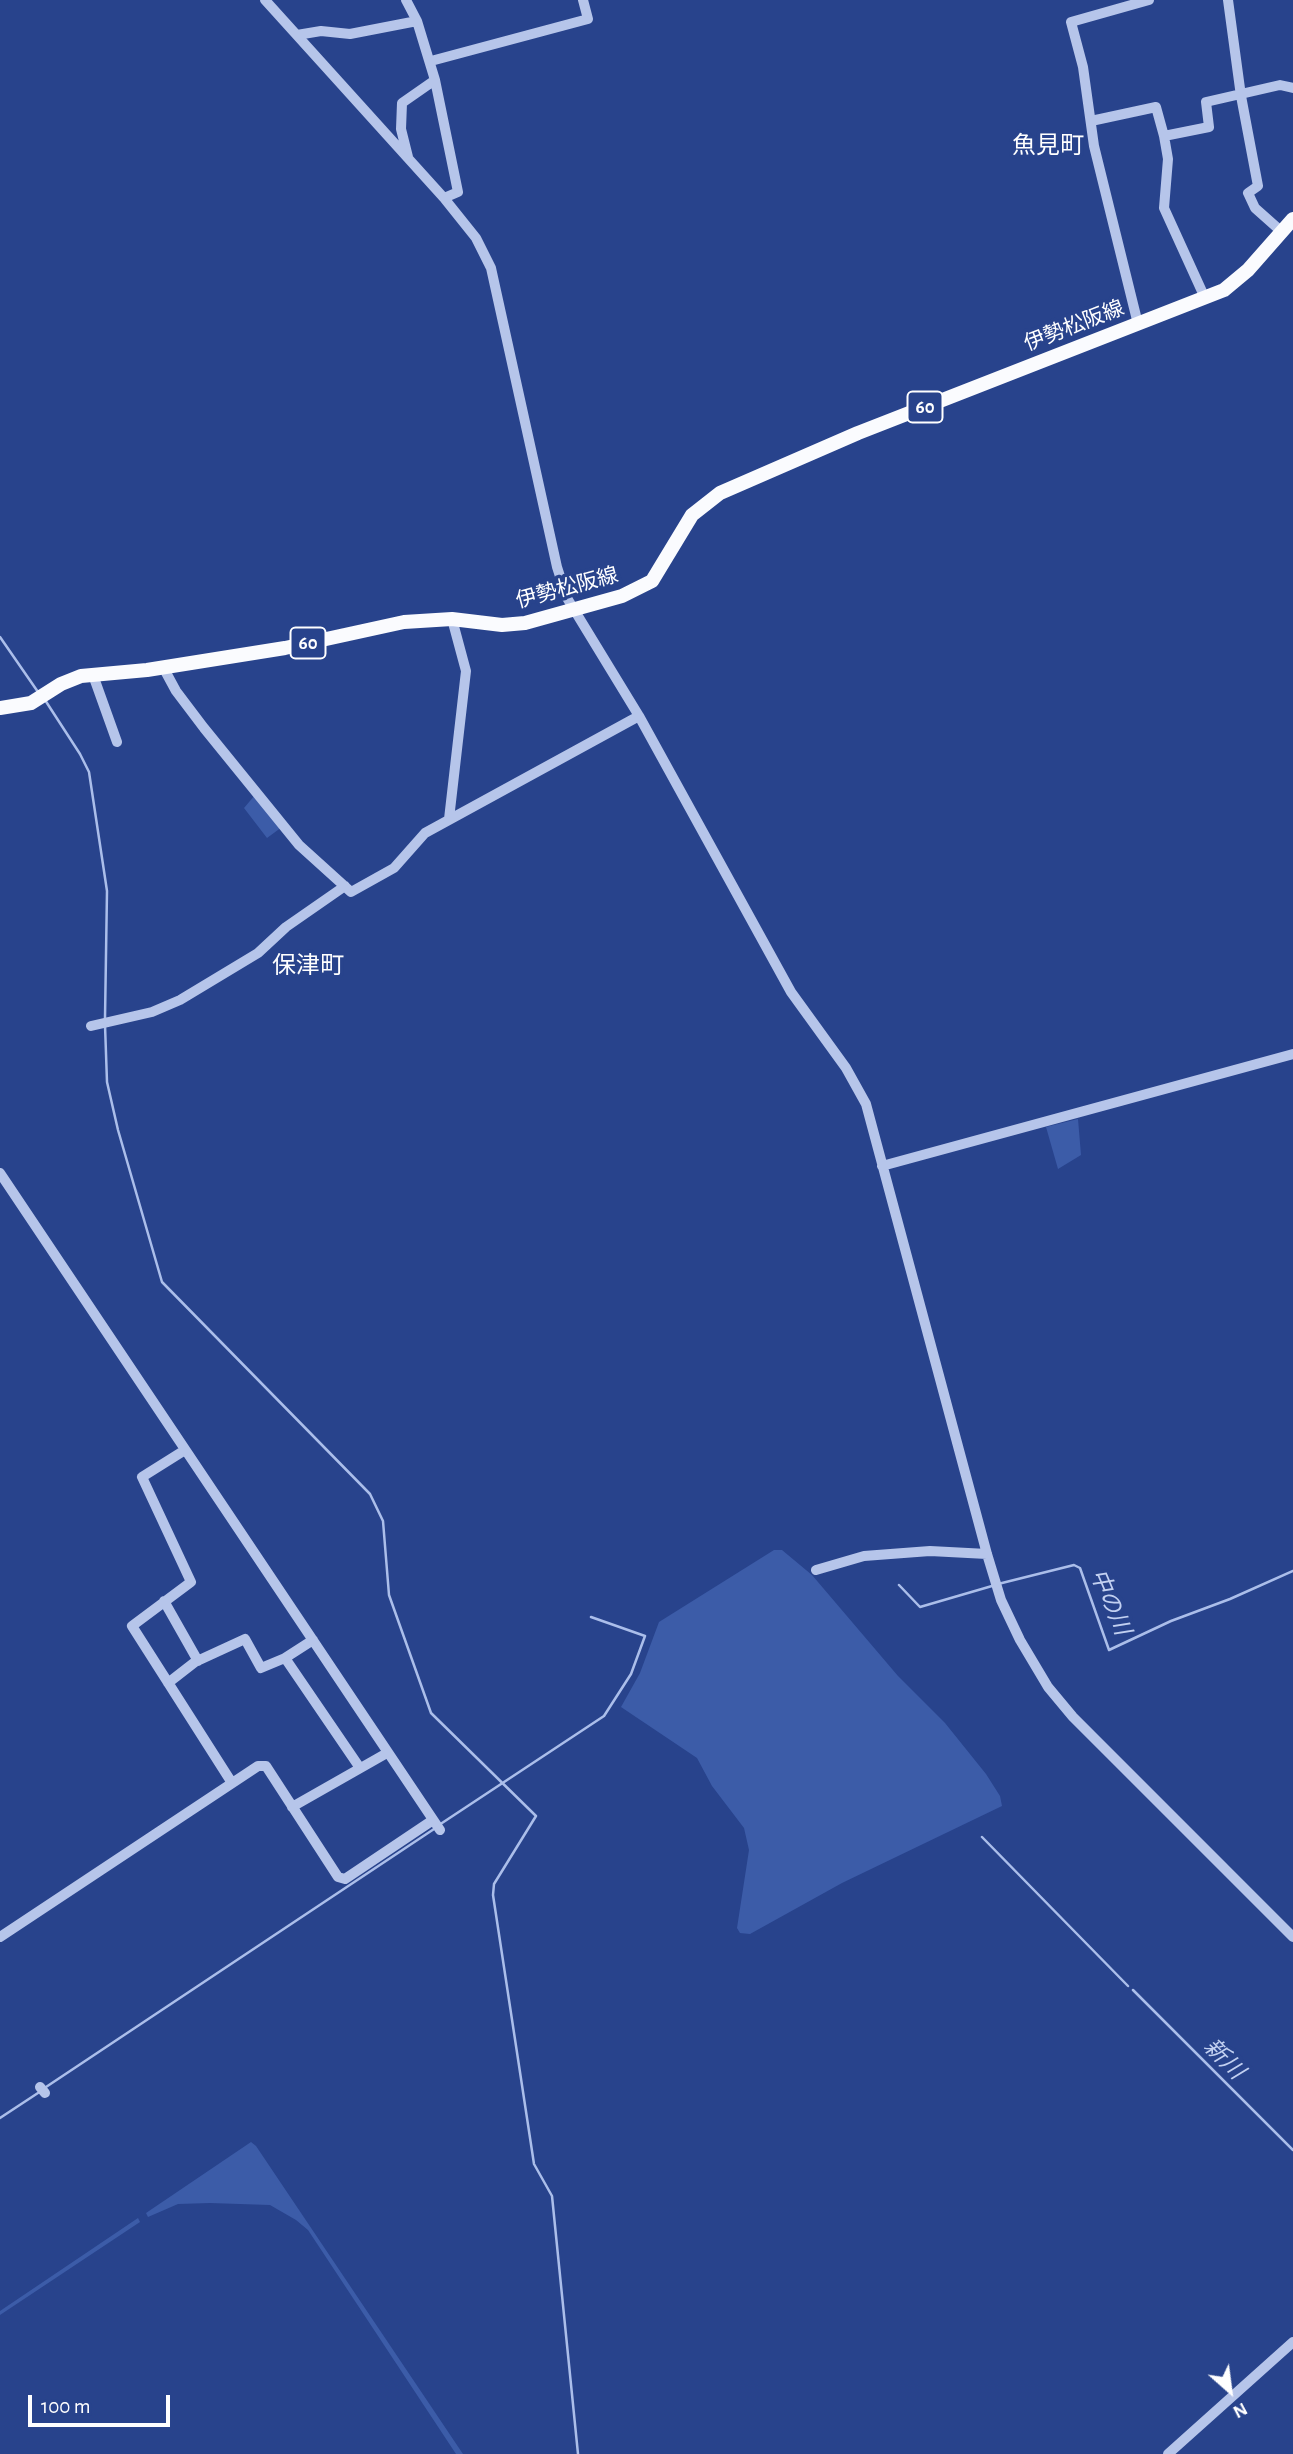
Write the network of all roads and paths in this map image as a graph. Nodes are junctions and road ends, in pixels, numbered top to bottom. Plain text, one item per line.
1 (265, 0) edge
2 (406, 0) edge
3 (583, 0) edge
4 (1149, 0) edge
5 (1228, 0) edge
6 (417, 21) junction
7 (298, 35) junction
8 (431, 61) junction
9 (435, 80) junction
10 (1293, 88) edge
11 (1241, 96) junction
12 (1091, 121) junction
13 (1164, 136) junction
14 (409, 160) junction
15 (444, 198) junction
16 (1293, 219) edge
17 (1282, 232) junction
18 (1205, 298) junction
19 (1138, 324) junction
20 (574, 611) junction
21 (452, 620) junction
22 (163, 667) junction
23 (93, 675) junction
24 (0, 708) edge
25 (639, 716) junction
26 (117, 742) dead end
27 (449, 819) junction
28 (345, 886) junction
29 (100, 1025) dead end
30 (1293, 1054) edge
31 (882, 1166) junction
32 (0, 1173) edge
33 (184, 1450) junction
34 (987, 1554) junction
35 (816, 1570) dead end
36 (164, 1601) junction
37 (313, 1640) junction
38 (285, 1658) junction
39 (198, 1661) junction
40 (168, 1683) junction
41 (387, 1753) junction
42 (360, 1768) junction
43 (232, 1783) junction
44 (292, 1807) junction
45 (0, 1937) edge
46 (1293, 1937) edge
47 (1293, 2342) edge
48 (1168, 2454) edge

1 - 7 street
2 - 6 street
3 - 8 street
4 - 12 street
5 - 11 street
6 - 7 street
6 - 8 street
7 - 14 street
8 - 9 street
9 - 14 street
9 - 15 street
10 - 11 street
11 - 13 street
11 - 17 street
12 - 13 street
12 - 19 street
13 - 18 street
14 - 15 street
15 - 20 street
16 - 17 main road, 伊勢松阪線 / 60
17 - 18 main road, 伊勢松阪線 / 60
18 - 19 main road, 伊勢松阪線 / 60
19 - 20 main road, 伊勢松阪線 / 60
20 - 21 main road, 伊勢松阪線 / 60
20 - 25 street
21 - 22 main road, 伊勢松阪線 / 60
21 - 27 street
22 - 23 main road, 伊勢松阪線 / 60
22 - 28 street
23 - 24 main road, 伊勢松阪線 / 60
23 - 26 street
25 - 27 street
25 - 31 street
27 - 28 street
28 - 29 street
30 - 31 street
31 - 34 street
32 - 33 street
33 - 36 street
33 - 37 street
34 - 35 street
34 - 46 street
36 - 39 street
36 - 40 street
37 - 38 street
37 - 41 street
38 - 39 street
38 - 42 street
39 - 40 street
40 - 43 street
41 - 42 street
41 - 44 street
42 - 44 street
43 - 44 street
43 - 45 street
47 - 48 street

